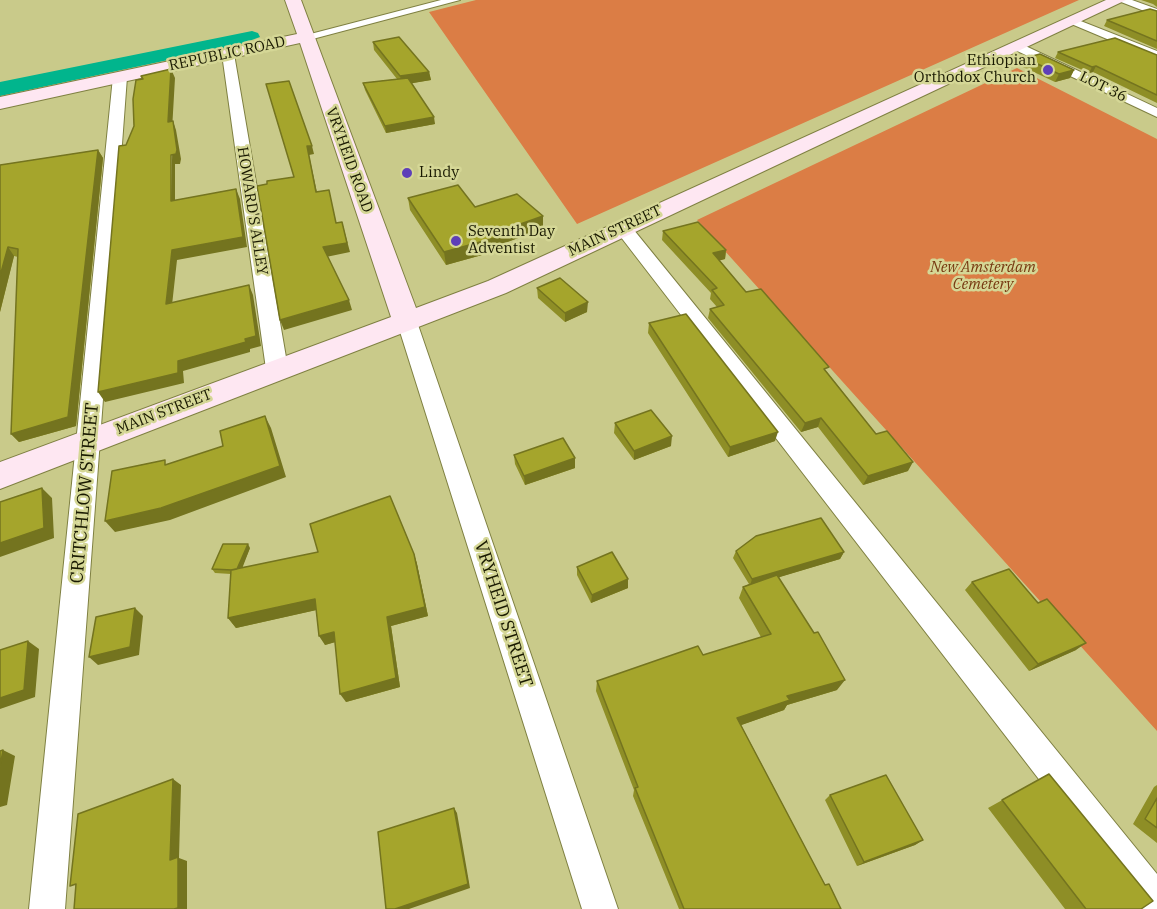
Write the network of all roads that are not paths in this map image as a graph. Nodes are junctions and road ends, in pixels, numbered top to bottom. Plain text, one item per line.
1 (293, 0) edge
2 (454, 0) edge
3 (1120, 0) edge
4 (1157, 13) edge
5 (1073, 21) junction
6 (305, 37) junction
7 (1017, 46) junction
8 (228, 54) junction
9 (1157, 56) edge
10 (120, 78) junction
11 (0, 104) edge
12 (1157, 113) edge
13 (622, 228) junction
14 (406, 319) junction
15 (277, 369) junction
16 (90, 441) junction
17 (0, 476) edge
18 (1157, 903) edge
19 (47, 909) edge
20 (600, 909) edge

1 - 6 street, VRYHEID ROAD
2 - 6 street, REPUBLIC ROAD
3 - 4 street
3 - 5 street, MAIN STREET
5 - 7 street, MAIN STREET
5 - 9 street
6 - 8 street, REPUBLIC ROAD
6 - 14 street, VRYHEID ROAD
7 - 12 street, LOT 36
7 - 13 street, MAIN STREET
8 - 10 street, REPUBLIC ROAD
8 - 15 street, HOWARD'S ALLEY
10 - 11 street, REPUBLIC ROAD
10 - 16 street, CRITCHLOW STREET
13 - 14 street, MAIN STREET
13 - 18 street
14 - 15 street, MAIN STREET
14 - 20 street, VRYHEID STREET
15 - 16 street, MAIN STREET
16 - 17 street, MAIN STREET
16 - 19 street, CRITCHLOW STREET

